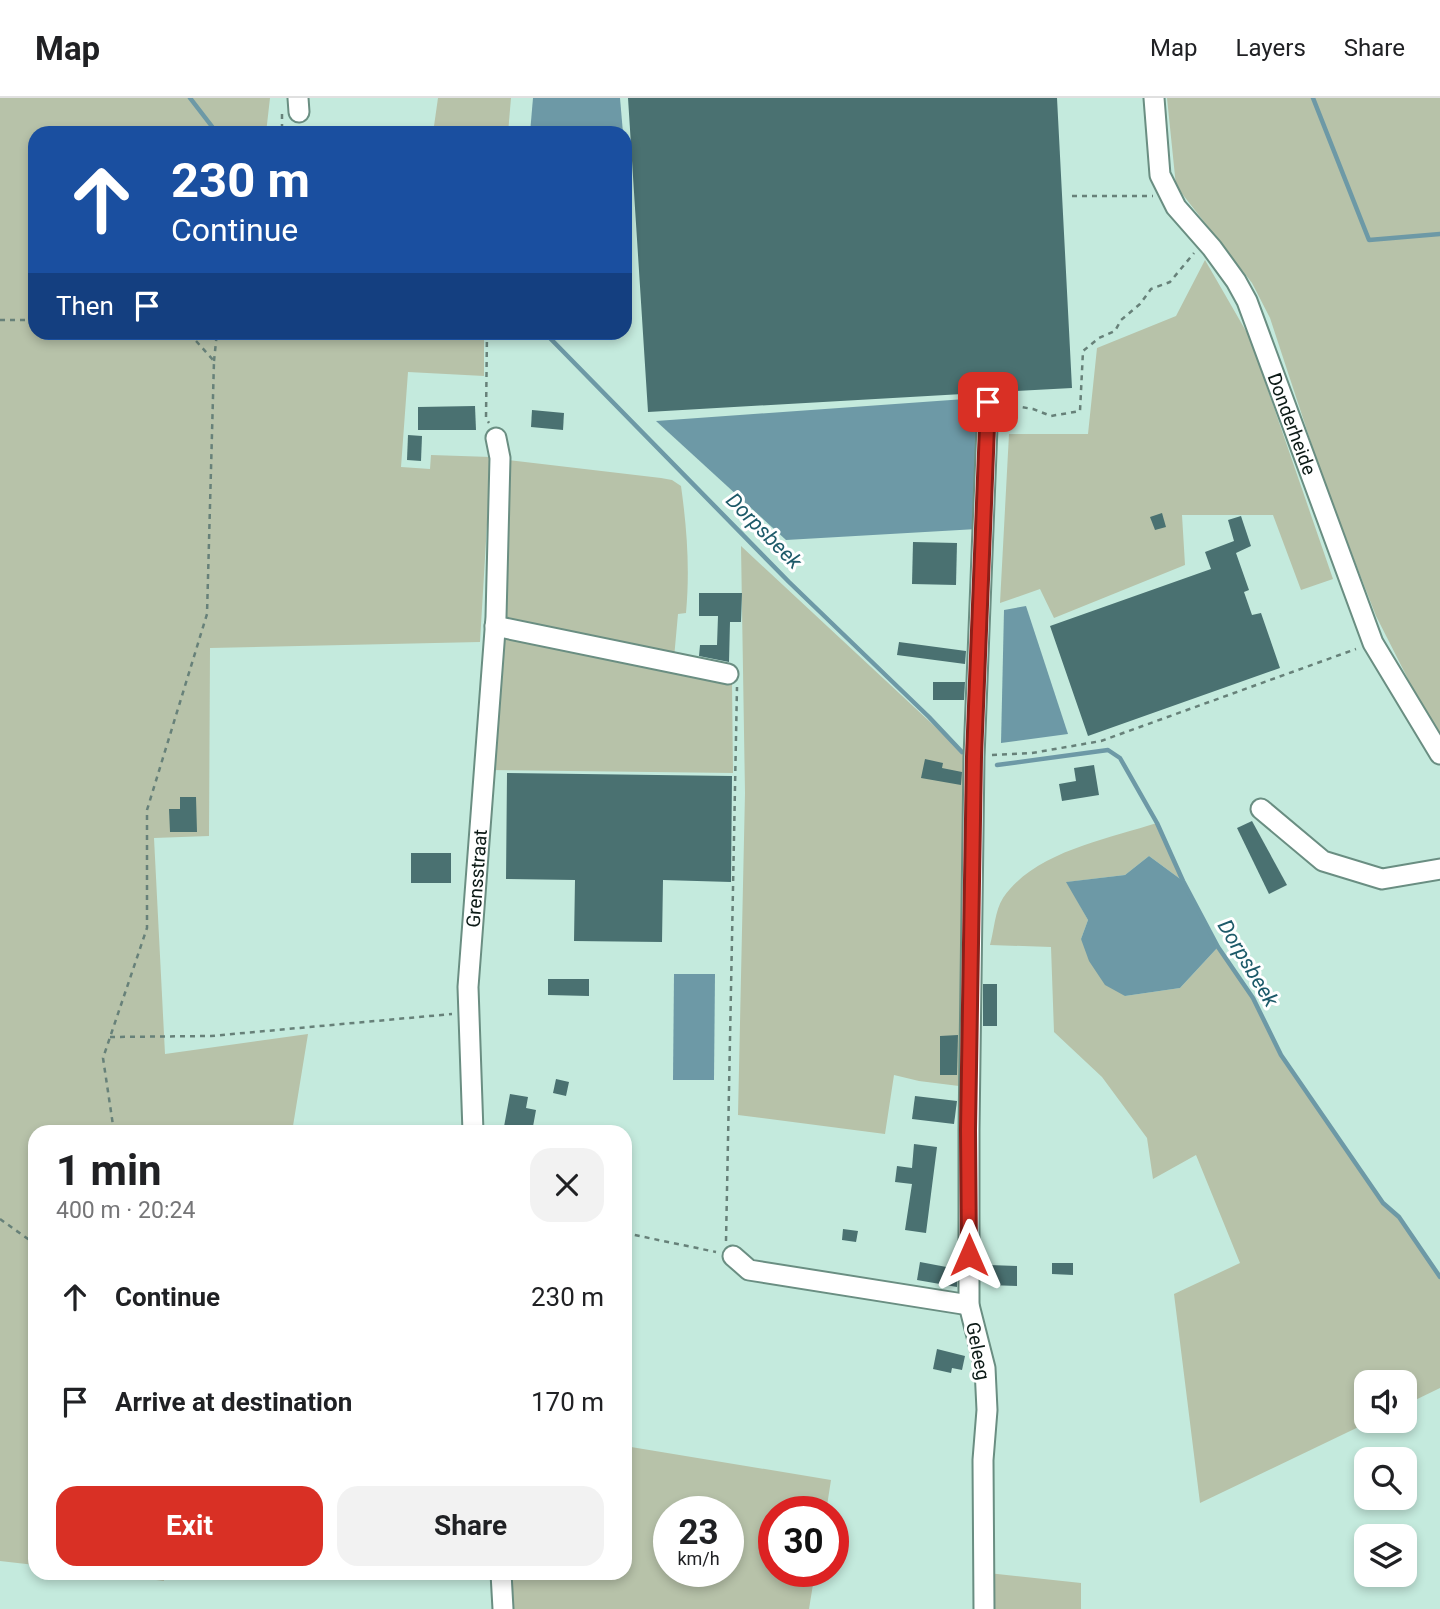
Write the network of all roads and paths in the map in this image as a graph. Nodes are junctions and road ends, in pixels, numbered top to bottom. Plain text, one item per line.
1 (1154, 98) edge
2 (293, 106) edge
3 (285, 126) edge
4 (1072, 196) dead end
5 (1171, 196) junction
6 (1205, 240) junction
7 (0, 320) edge
8 (28, 320) edge
9 (195, 340) edge
10 (216, 340) edge
11 (487, 340) edge
12 (214, 361) junction
13 (988, 402) joint
14 (496, 438) joint
15 (495, 626) junction
16 (1373, 643) junction
17 (728, 674) joint
18 (1440, 754) edge
19 (974, 757) junction
20 (1261, 808) dead end
21 (1440, 869) edge
22 (469, 1012) junction
23 (110, 1037) junction
24 (113, 1125) edge
25 (473, 1125) edge
26 (0, 1219) edge
27 (632, 1234) edge
28 (28, 1239) edge
29 (733, 1256) junction
30 (969, 1305) junction
31 (501, 1580) edge
32 (503, 1609) edge
33 (984, 1609) edge

1 - 5 street, Donderheide
2 - 3 path
4 - 5 path
5 - 6 street, Donderheide
6 - 13 path
6 - 16 street, Donderheide
7 - 8 path
9 - 12 path
10 - 12 path
11 - 14 path
12 - 23 path
13 - 19 street, Geleeg
14 - 15 street, Grensstraat
15 - 17 street
15 - 22 street, Grensstraat
16 - 18 street, Donderheide
16 - 19 path
17 - 29 path
19 - 30 street, Geleeg
20 - 21 street
22 - 23 path
22 - 25 street, Grensstraat
23 - 24 path
26 - 28 path
27 - 29 path
29 - 30 street
30 - 33 street, Geleeg
31 - 32 street

